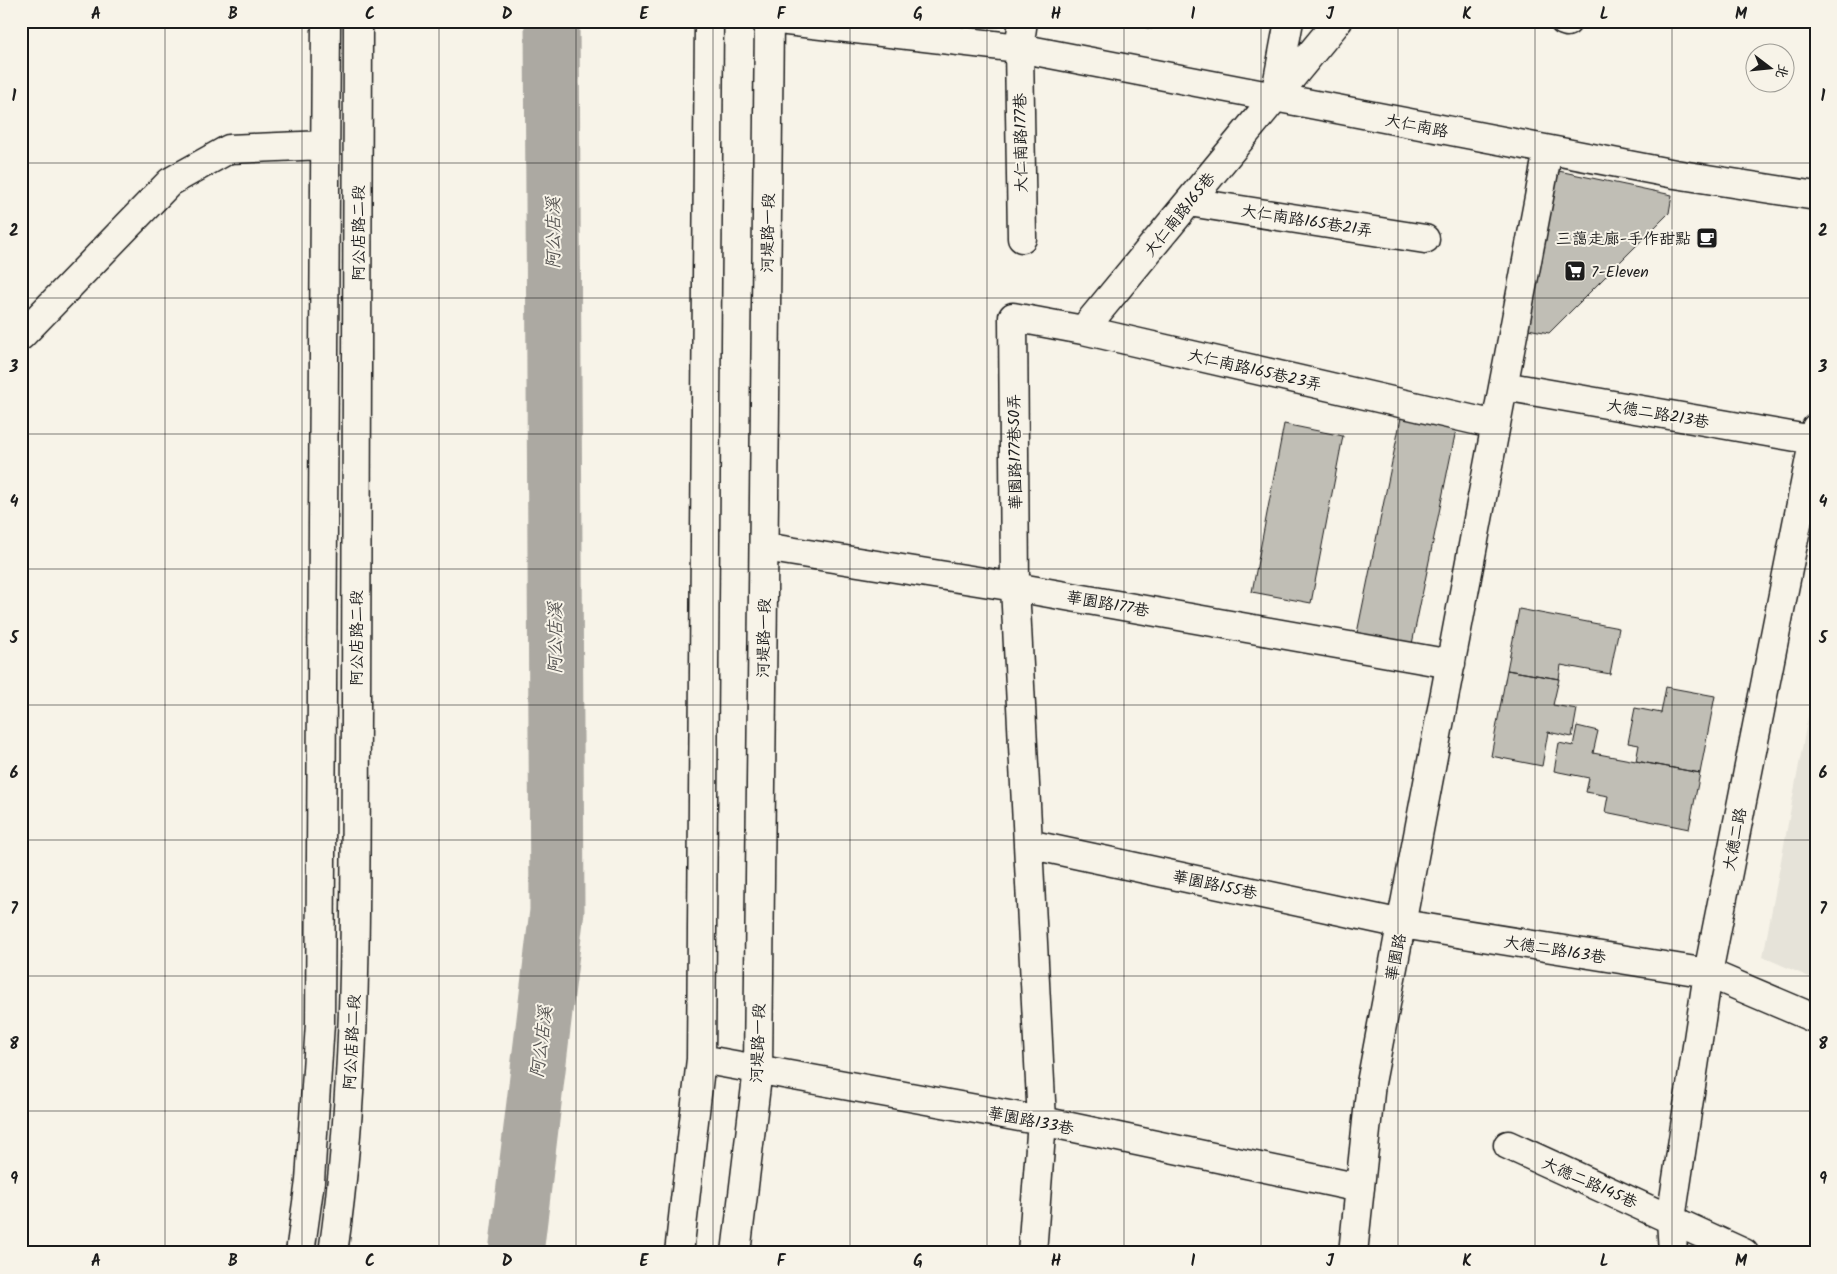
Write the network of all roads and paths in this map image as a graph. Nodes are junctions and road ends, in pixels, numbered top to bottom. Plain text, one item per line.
1 (326, 21) edge
2 (358, 21) edge
3 (709, 21) edge
4 (769, 21) edge
5 (787, 21) edge
6 (1023, 21) edge
7 (1289, 21) edge
8 (1338, 21) edge
9 (1019, 48) junction
10 (1275, 98) junction
11 (325, 145) junction
12 (1548, 150) junction
13 (1816, 196) edge
14 (1189, 202) junction
15 (1022, 238) dead end
16 (1426, 239) dead end
17 (1013, 317) joint
18 (1083, 330) junction
19 (21, 336) edge
20 (1504, 386) junction
21 (1496, 425) junction
22 (1815, 434) edge
23 (764, 547) junction
24 (1015, 587) junction
25 (1451, 664) junction
26 (1028, 844) junction
27 (1402, 924) junction
28 (1708, 973) junction
29 (1816, 1019) edge
30 (701, 1059) junction
31 (758, 1069) junction
32 (1042, 1121) junction
33 (1508, 1145) dead end
34 (1360, 1188) junction
35 (1671, 1219) junction
36 (300, 1253) edge
37 (333, 1253) edge
38 (679, 1253) edge
39 (736, 1253) edge
40 (1032, 1253) edge
41 (1354, 1253) edge
42 (1673, 1253) edge
43 (1744, 1253) edge

1 - 11 street, 阿公店路二段
2 - 37 street, 阿公店路二段
3 - 30 street
4 - 23 street, 河堤路一段
5 - 9 street, 大仁南路
6 - 9 street
7 - 10 street
8 - 10 street, 大仁南路165巷
9 - 10 street, 大仁南路
9 - 15 street, 大仁南路177巷
10 - 12 street, 大仁南路
10 - 14 street, 大仁南路165巷
11 - 19 street
11 - 36 street, 阿公店路二段
12 - 13 street, 大仁南路
12 - 20 street, 華園路
14 - 16 street, 大仁南路165巷21弄
14 - 18 street, 大仁南路165巷
17 - 18 street, 大仁南路165巷23弄
17 - 24 street, 華園路177巷50弄
18 - 21 street, 大仁南路165巷23弄
20 - 21 street, 華園路
20 - 22 street, 大德二路213巷
21 - 25 street, 華園路
22 - 28 street, 大德二路
23 - 24 street, 華園路177巷
23 - 31 street, 河堤路一段
24 - 25 street, 華園路177巷
24 - 26 street
25 - 27 street, 華園路
26 - 27 street, 華園路155巷
26 - 32 street
27 - 28 street, 大德二路163巷
27 - 34 street, 華園路
28 - 29 street, 大德二路163巷
28 - 35 street, 大德二路
30 - 31 street, 華園路133巷
30 - 38 street
31 - 32 street, 華園路133巷
31 - 39 street, 河堤路一段
32 - 34 street, 華園路133巷
32 - 40 street
33 - 35 street, 大德二路145巷
34 - 41 street, 華園路
35 - 42 street, 大德二路
35 - 43 street, 大德二路145巷

